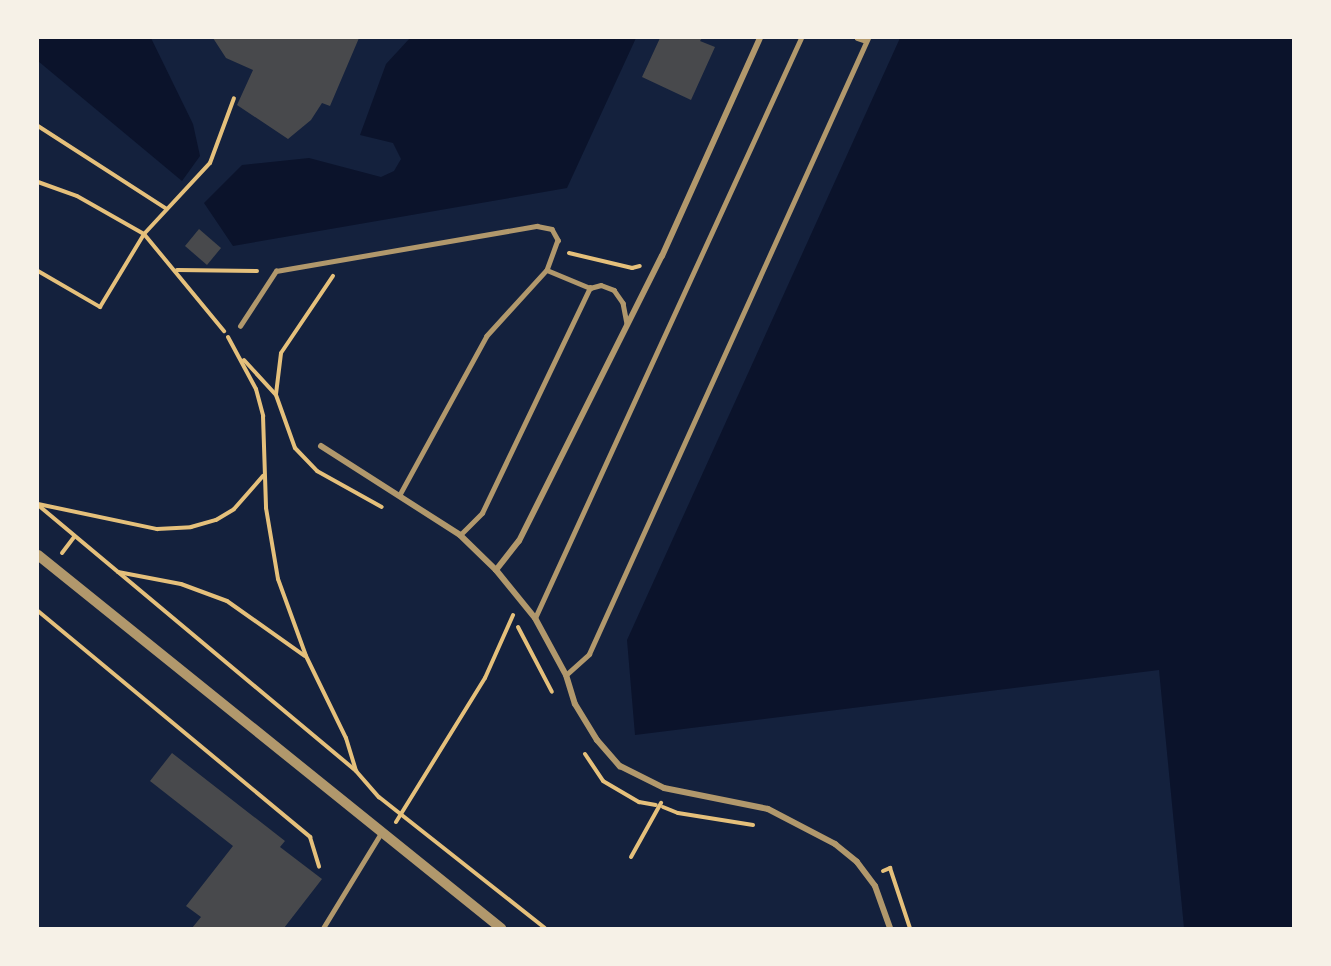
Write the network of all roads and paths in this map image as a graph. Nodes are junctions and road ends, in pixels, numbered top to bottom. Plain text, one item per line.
1 (760, 38) edge
2 (801, 38) edge
3 (857, 38) edge
4 (867, 39) edge
5 (234, 98) dead end
6 (38, 126) edge
7 (38, 182) edge
8 (167, 210) junction
9 (144, 234) junction
10 (177, 270) junction
11 (547, 270) junction
12 (38, 271) edge
13 (276, 271) junction
14 (590, 288) junction
15 (627, 324) junction
16 (240, 326) dead end
17 (321, 446) dead end
18 (264, 476) junction
19 (400, 495) junction
20 (38, 504) edge
21 (460, 535) junction
22 (75, 536) junction
23 (38, 555) edge
24 (60, 556) dead end
25 (496, 570) junction
26 (118, 572) junction
27 (521, 602) junction
28 (38, 611) edge
29 (535, 618) junction
30 (306, 656) junction
31 (566, 675) junction
32 (356, 771) junction
33 (664, 788) junction
34 (401, 813) junction
35 (393, 826) dead end
36 (381, 833) junction
37 (631, 857) dead end
38 (319, 867) dead end
39 (323, 928) edge
40 (501, 928) edge
41 (545, 928) edge
42 (890, 928) edge

1 - 15 street
2 - 29 lane
3 - 4 lane
4 - 31 lane
5 - 8 path
6 - 8 path
7 - 9 path
8 - 9 path
9 - 10 path
9 - 12 path
10 - 13 path
10 - 18 path
11 - 13 lane
11 - 14 lane
11 - 19 lane
13 - 16 lane
14 - 15 lane
14 - 21 lane
15 - 25 street
17 - 19 street
18 - 20 path
18 - 30 path
19 - 21 street
20 - 22 path
21 - 25 street
22 - 24 path
22 - 26 path
23 - 36 street
25 - 27 street
26 - 30 path
26 - 32 path
27 - 29 street
27 - 34 path
28 - 38 path
29 - 31 street
30 - 32 path
31 - 33 street
32 - 34 path
33 - 37 path
33 - 42 street
34 - 35 path
34 - 41 path
36 - 39 street
36 - 40 street

